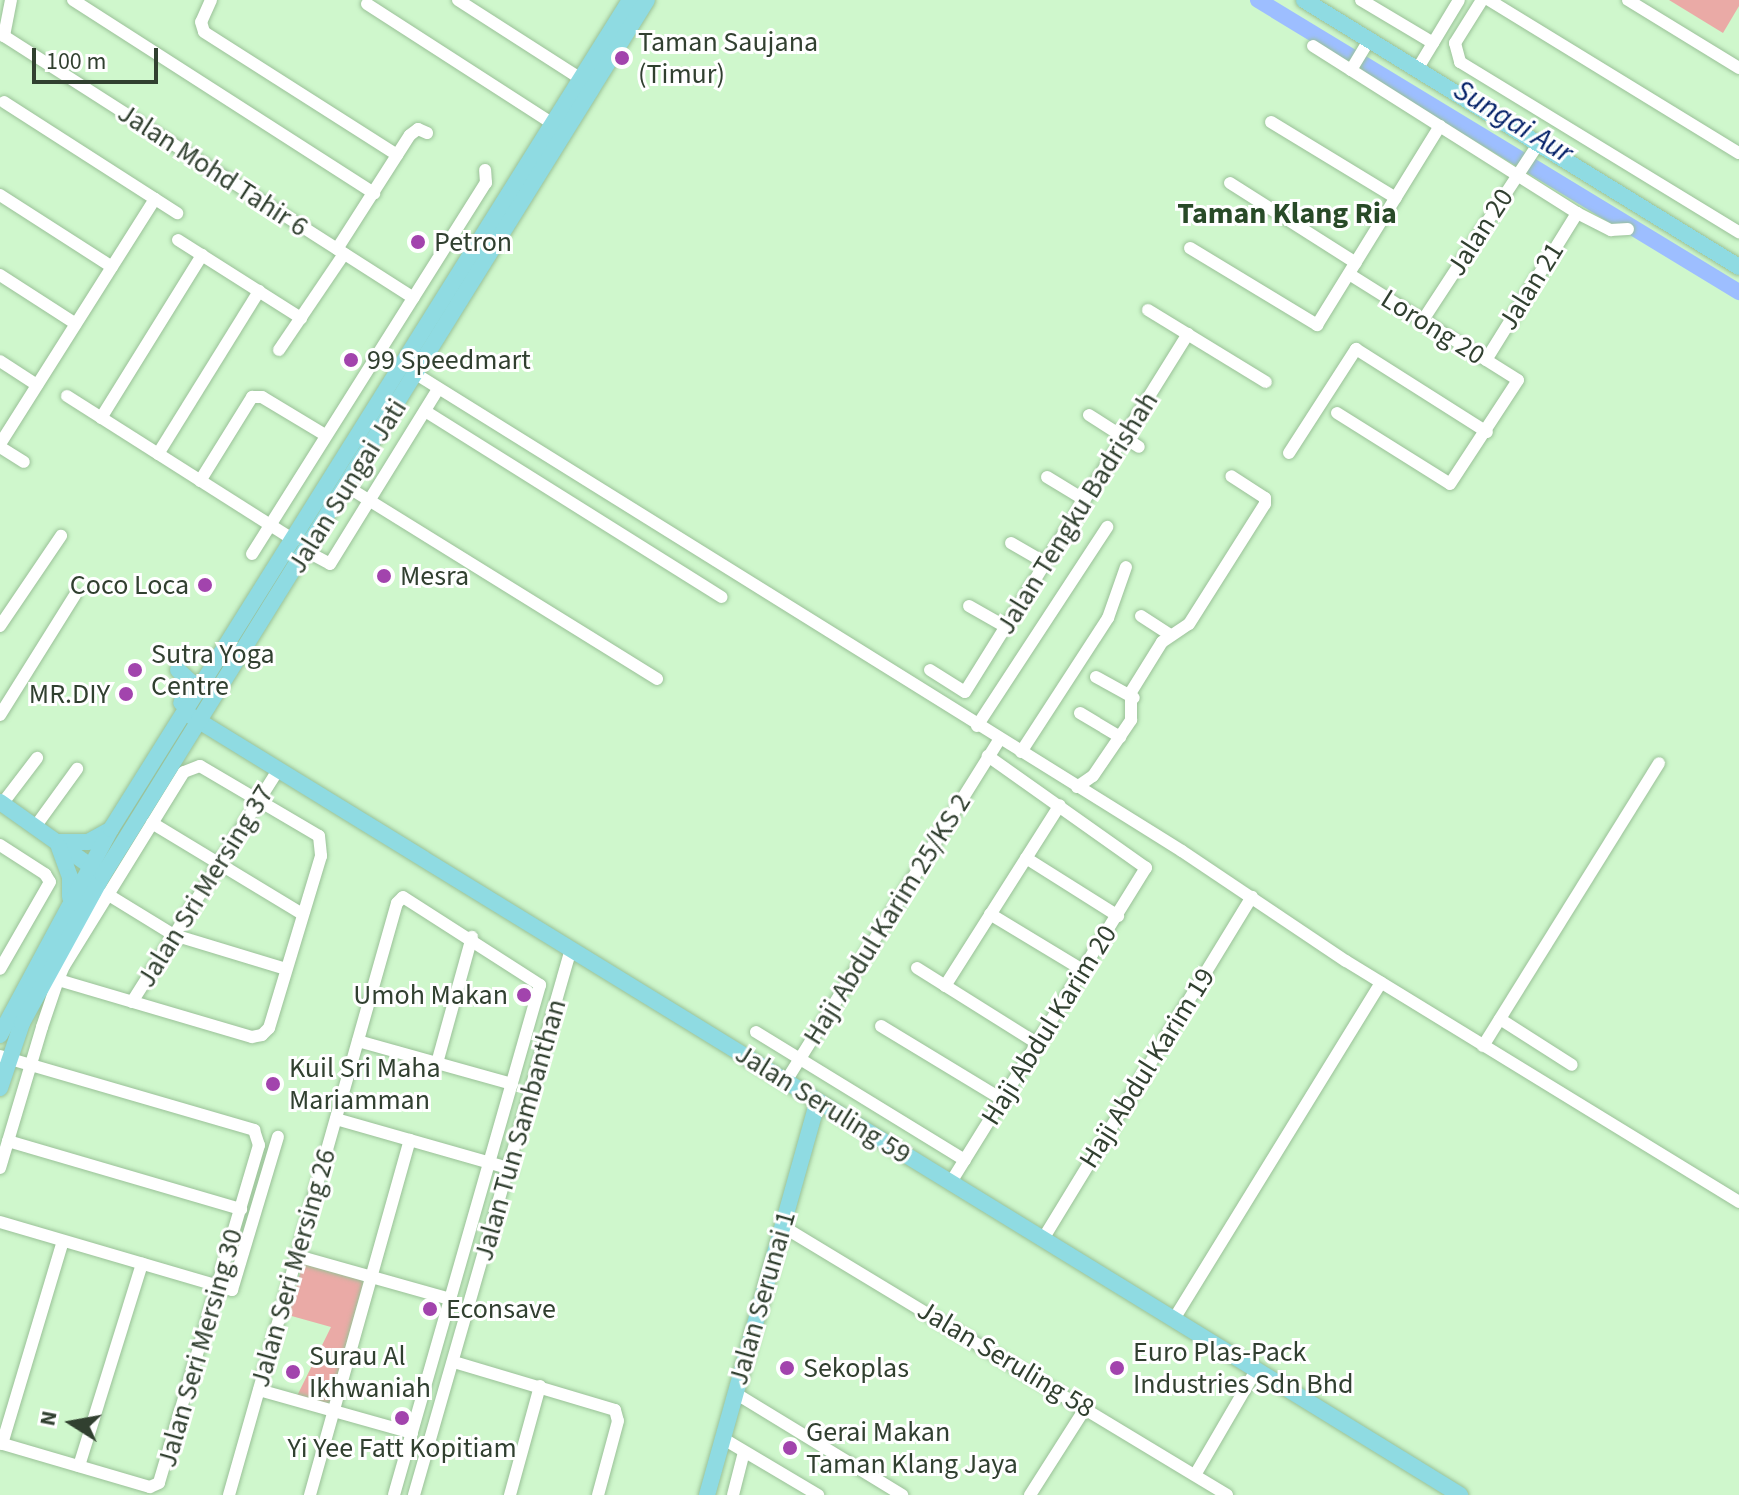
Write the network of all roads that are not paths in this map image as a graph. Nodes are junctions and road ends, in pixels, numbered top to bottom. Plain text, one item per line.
1 (11, 0) edge
2 (73, 0) edge
3 (211, 0) edge
4 (458, 0) edge
5 (630, 0) edge
6 (647, 0) edge
7 (1304, 0) edge
8 (1361, 0) edge
9 (1459, 0) edge
10 (1482, 0) edge
11 (1489, 0) edge
12 (1628, 0) edge
13 (367, 4) dead end
14 (1642, 4) edge
15 (1370, 38) junction
16 (1433, 43) junction
17 (1313, 46) dead end
18 (1355, 63) junction
19 (1418, 68) junction
20 (1739, 68) edge
21 (581, 79) junction
22 (4, 102) dead end
23 (1271, 122) dead end
24 (553, 124) junction
25 (1440, 126) junction
26 (427, 133) dead end
27 (1739, 153) edge
28 (397, 155) junction
29 (1527, 160) junction
30 (485, 170) dead end
31 (1230, 183) dead end
32 (374, 193) junction
33 (0, 195) edge
34 (1396, 198) junction
35 (155, 199) junction
36 (177, 213) dead end
37 (1577, 213) junction
38 (462, 221) junction
39 (1737, 226) edge
40 (1628, 229) dead end
41 (483, 235) junction
42 (178, 240) dead end
43 (1190, 248) dead end
44 (341, 251) junction
45 (202, 255) junction
46 (112, 267) junction
47 (1739, 267) edge
48 (1353, 268) junction
49 (0, 275) edge
50 (259, 291) junction
51 (416, 293) junction
52 (441, 303) junction
53 (1148, 310) dead end
54 (301, 318) junction
55 (1423, 320) junction
56 (76, 324) junction
57 (1188, 334) junction
58 (279, 350) dead end
59 (1486, 360) junction
60 (0, 361) edge
61 (416, 374) junction
62 (1266, 382) dead end
63 (37, 385) junction
64 (438, 389) junction
65 (67, 396) dead end
66 (425, 411) junction
67 (1337, 413) dead end
68 (1089, 415) dead end
69 (101, 418) junction
70 (1487, 432) junction
71 (325, 435) junction
72 (1124, 437) junction
73 (0, 445) edge
74 (1139, 447) dead end
75 (1289, 453) dead end
76 (158, 454) junction
77 (24, 462) dead end
78 (1231, 476) dead end
79 (1047, 477) dead end
80 (200, 481) junction
81 (346, 486) junction
82 (1085, 500) junction
83 (370, 501) junction
84 (268, 524) junction
85 (1107, 527) dead end
86 (61, 536) dead end
87 (1011, 543) dead end
88 (300, 546) junction
89 (252, 554) dead end
90 (1045, 563) junction
91 (1126, 567) dead end
92 (75, 595) dead end
93 (722, 597) dead end
94 (969, 606) dead end
95 (1141, 616) dead end
96 (244, 620) junction
97 (0, 626) edge
98 (1006, 627) junction
99 (1170, 635) junction
100 (236, 665) junction
101 (930, 670) dead end
102 (1096, 677) dead end
103 (657, 679) dead end
104 (1134, 698) junction
105 (1080, 713) dead end
106 (0, 715) edge
107 (194, 717) junction
108 (977, 726) junction
109 (1120, 737) junction
110 (230, 739) junction
111 (1000, 739) junction
112 (184, 747) junction
113 (1021, 752) junction
114 (988, 756) junction
115 (37, 758) dead end
116 (154, 761) junction
117 (1659, 763) dead end
118 (77, 769) dead end
119 (279, 769) junction
120 (1077, 787) junction
121 (260, 801) junction
122 (4, 803) edge
123 (1060, 805) junction
124 (39, 821) junction
125 (152, 823) junction
126 (111, 829) junction
127 (56, 841) junction
128 (0, 845) edge
129 (1026, 858) junction
130 (220, 864) junction
131 (96, 871) junction
132 (107, 894) junction
133 (1252, 897) junction
134 (70, 899) junction
135 (302, 914) junction
136 (990, 914) junction
137 (1118, 916) junction
138 (174, 935) junction
139 (472, 937) junction
140 (571, 949) junction
141 (917, 968) dead end
142 (0, 969) edge
143 (286, 969) junction
144 (1084, 971) junction
145 (58, 980) junction
146 (1381, 982) junction
147 (945, 986) junction
148 (132, 1002) junction
149 (1500, 1019) junction
150 (881, 1026) dead end
151 (756, 1032) dead end
152 (0, 1035) edge
153 (358, 1041) junction
154 (1038, 1044) junction
155 (1483, 1046) junction
156 (4, 1057) edge
157 (800, 1059) junction
158 (437, 1063) junction
159 (31, 1065) junction
160 (1572, 1065) dead end
161 (786, 1081) junction
162 (512, 1084) junction
163 (0, 1088) edge
164 (1003, 1100) junction
165 (818, 1101) junction
166 (336, 1119) junction
167 (278, 1137) dead end
168 (410, 1140) junction
169 (8, 1141) junction
170 (965, 1160) junction
171 (499, 1165) junction
172 (0, 1168) edge
173 (951, 1182) junction
174 (1739, 1202) edge
175 (241, 1209) junction
176 (0, 1222) edge
177 (782, 1226) junction
178 (1043, 1239) junction
179 (63, 1241) junction
180 (297, 1256) junction
181 (142, 1264) junction
182 (372, 1277) junction
183 (218, 1287) junction
184 (450, 1299) junction
185 (1174, 1319) junction
186 (454, 1362) junction
187 (1256, 1370) junction
188 (540, 1386) junction
189 (259, 1390) junction
190 (735, 1393) junction
191 (1086, 1407) junction
192 (334, 1411) junction
193 (412, 1433) junction
194 (722, 1438) junction
195 (1, 1444) edge
196 (744, 1452) junction
197 (79, 1466) junction
198 (1195, 1475) junction
199 (229, 1495) edge
200 (310, 1495) edge
201 (394, 1495) edge
202 (414, 1495) edge
203 (510, 1495) edge
204 (598, 1495) edge
205 (707, 1495) edge
206 (733, 1495) edge
207 (818, 1495) edge
208 (902, 1495) edge
209 (1030, 1495) edge
210 (1227, 1495) edge
211 (1460, 1495) edge

1 - 44 street, Jalan Mohd Tahir 6
2 - 32 street
3 - 28 street
4 - 21 street
5 - 21 main road, Jalan Sungai Jati
6 - 61 main road, Jalan Sungai Jati
7 - 15 main road
8 - 16 street
9 - 16 street
10 - 39 street
11 - 27 street
12 - 14 street
13 - 24 street
14 - 20 street
15 - 18 street
15 - 19 main road
16 - 19 street
17 - 18 street
18 - 25 street
19 - 29 main road
21 - 24 main road, Jalan Sungai Jati
22 - 35 street
23 - 34 street
24 - 41 main road, Jalan Sungai Jati
25 - 29 street
25 - 34 street
26 - 28 street
28 - 32 street
29 - 37 street
29 - 47 main road
29 - 55 street, Jalan 20
30 - 38 street
31 - 48 street, Lorong 20
32 - 44 street
33 - 46 street
34 - 48 street
35 - 36 street
35 - 46 street
37 - 40 street
37 - 59 street, Jalan 21
38 - 41 street
38 - 51 street
41 - 52 main road, Jalan Sungai Jati
42 - 45 street
43 - 48 street
44 - 51 street, Jalan Mohd Tahir 6
44 - 54 street
45 - 50 street
45 - 69 street
46 - 56 street
48 - 55 street, Lorong 20
49 - 56 street
50 - 54 street
50 - 76 street
51 - 52 street, Jalan Mohd Tahir 6
51 - 71 street
52 - 88 main road, Jalan Sungai Jati
53 - 57 street
54 - 58 street
55 - 59 street, Lorong 20
56 - 63 street
57 - 62 street
57 - 72 street, Jalan Tengku Badrishah
59 - 70 street, Lorong 20
60 - 63 street
61 - 64 street
61 - 81 main road, Jalan Sungai Jati
63 - 73 street
64 - 66 street
64 - 108 street
65 - 69 street
66 - 83 street
66 - 93 street
67 - 70 street
68 - 72 street
69 - 76 street
70 - 75 street
71 - 80 street
71 - 84 street
72 - 74 street
72 - 82 street, Jalan Tengku Badrishah
73 - 77 street
76 - 80 street
78 - 99 street
79 - 82 street
80 - 84 street
81 - 83 street
81 - 88 main road, Jalan Sungai Jati
82 - 90 street, Jalan Tengku Badrishah
83 - 88 street
83 - 103 street
84 - 88 street
84 - 89 street
85 - 108 street
86 - 97 street
87 - 90 street
88 - 96 main road, Jalan Sungai Jati
88 - 100 main road, Jalan Sungai Jati
90 - 98 street, Jalan Tengku Badrishah
91 - 113 street
92 - 106 street
94 - 98 street
95 - 99 street
96 - 107 main road, Jalan Sungai Jati
96 - 116 main road
98 - 101 street, Jalan Tengku Badrishah
99 - 104 street
100 - 107 main road, Jalan Sungai Jati
100 - 110 main road
102 - 104 street
104 - 109 street
105 - 109 street
107 - 110 main road, Jalan Seruling 59
107 - 112 main road, Jalan Sungai Jati
107 - 116 main road, Jalan Sungai Jati
108 - 111 street
109 - 120 street
110 - 112 main road
110 - 119 main road, Jalan Seruling 59
111 - 113 street
111 - 114 street, Haji Abdul Karim 25/KS 2
112 - 131 main road, Jalan Sungai Jati
113 - 120 street
114 - 123 street
114 - 157 street, Haji Abdul Karim 25/KS 2
115 - 122 street
116 - 126 main road, Jalan Sungai Jati
117 - 149 street
118 - 124 street
119 - 121 street, Jalan Sri Mersing 37
119 - 140 main road, Jalan Seruling 59
120 - 133 street
121 - 125 street
121 - 130 street, Jalan Sri Mersing 37
121 - 135 street
122 - 124 main road
123 - 129 street
123 - 137 street, Haji Abdul Karim 20
124 - 127 main road
125 - 130 street
125 - 132 street
126 - 127 main road
126 - 131 main road, Jalan Sungai Jati
127 - 131 main road
127 - 134 main road
128 - 142 street
129 - 136 street
129 - 137 street
130 - 135 street
130 - 138 street, Jalan Sri Mersing 37
131 - 134 main road
131 - 156 main road
132 - 138 street
132 - 145 street
133 - 146 street
133 - 178 street, Haji Abdul Karim 19
134 - 152 main road
135 - 143 street
136 - 144 street
136 - 147 street
137 - 144 street, Haji Abdul Karim 20
138 - 143 street
138 - 148 street, Jalan Sri Mersing 37
139 - 153 street, Jalan Seri Mersing 26
139 - 158 street
139 - 162 street
140 - 161 main road, Jalan Seruling 59
140 - 171 street, Jalan Tun Sambanthan
141 - 147 street
143 - 148 street
144 - 154 street, Haji Abdul Karim 20
145 - 148 street
145 - 159 street
146 - 155 street
146 - 185 street
147 - 154 street
149 - 155 street
149 - 160 street
150 - 164 street
151 - 157 street
153 - 158 street
153 - 166 street, Jalan Seri Mersing 26
154 - 164 street, Haji Abdul Karim 20
155 - 174 street
156 - 159 street, Jalan Seri Mersing 30
156 - 163 main road
157 - 161 street, Haji Abdul Karim 25/KS 2
157 - 170 street
158 - 162 street
159 - 169 street
159 - 175 street, Jalan Seri Mersing 30
161 - 165 main road, Jalan Seruling 59
162 - 171 street
164 - 170 street, Haji Abdul Karim 20
165 - 173 main road, Jalan Seruling 59
165 - 177 main road, Jalan Serunai 1
166 - 168 street
166 - 180 street, Jalan Seri Mersing 26
167 - 183 street
168 - 171 street
168 - 182 street
169 - 172 street
169 - 175 street
170 - 173 street, Haji Abdul Karim 20
171 - 184 street
171 - 186 street, Jalan Tun Sambanthan
173 - 178 main road, Jalan Seruling 59
175 - 183 street, Jalan Seri Mersing 30
176 - 179 street
177 - 190 main road, Jalan Serunai 1
177 - 191 street, Jalan Seruling 58
178 - 185 main road, Jalan Seruling 59
179 - 181 street
179 - 195 street
180 - 182 street
180 - 189 street, Jalan Seri Mersing 26
181 - 183 street
181 - 197 street
182 - 184 street
182 - 192 street
183 - 197 street, Jalan Seri Mersing 30
184 - 193 street
185 - 187 main road, Jalan Seruling 59
186 - 188 street
186 - 202 street, Jalan Tun Sambanthan
187 - 198 street
187 - 211 main road, Jalan Seruling 59
188 - 203 street
188 - 204 street
189 - 192 street
189 - 199 street, Jalan Seri Mersing 26
190 - 194 main road, Jalan Serunai 1
190 - 208 street
191 - 198 street, Jalan Seruling 58
191 - 209 street
192 - 193 street
192 - 200 street
193 - 201 street
194 - 196 street
194 - 205 main road, Jalan Serunai 1
195 - 197 street, Jalan Seri Mersing 30
196 - 206 street
196 - 207 street
198 - 210 street, Jalan Seruling 58

